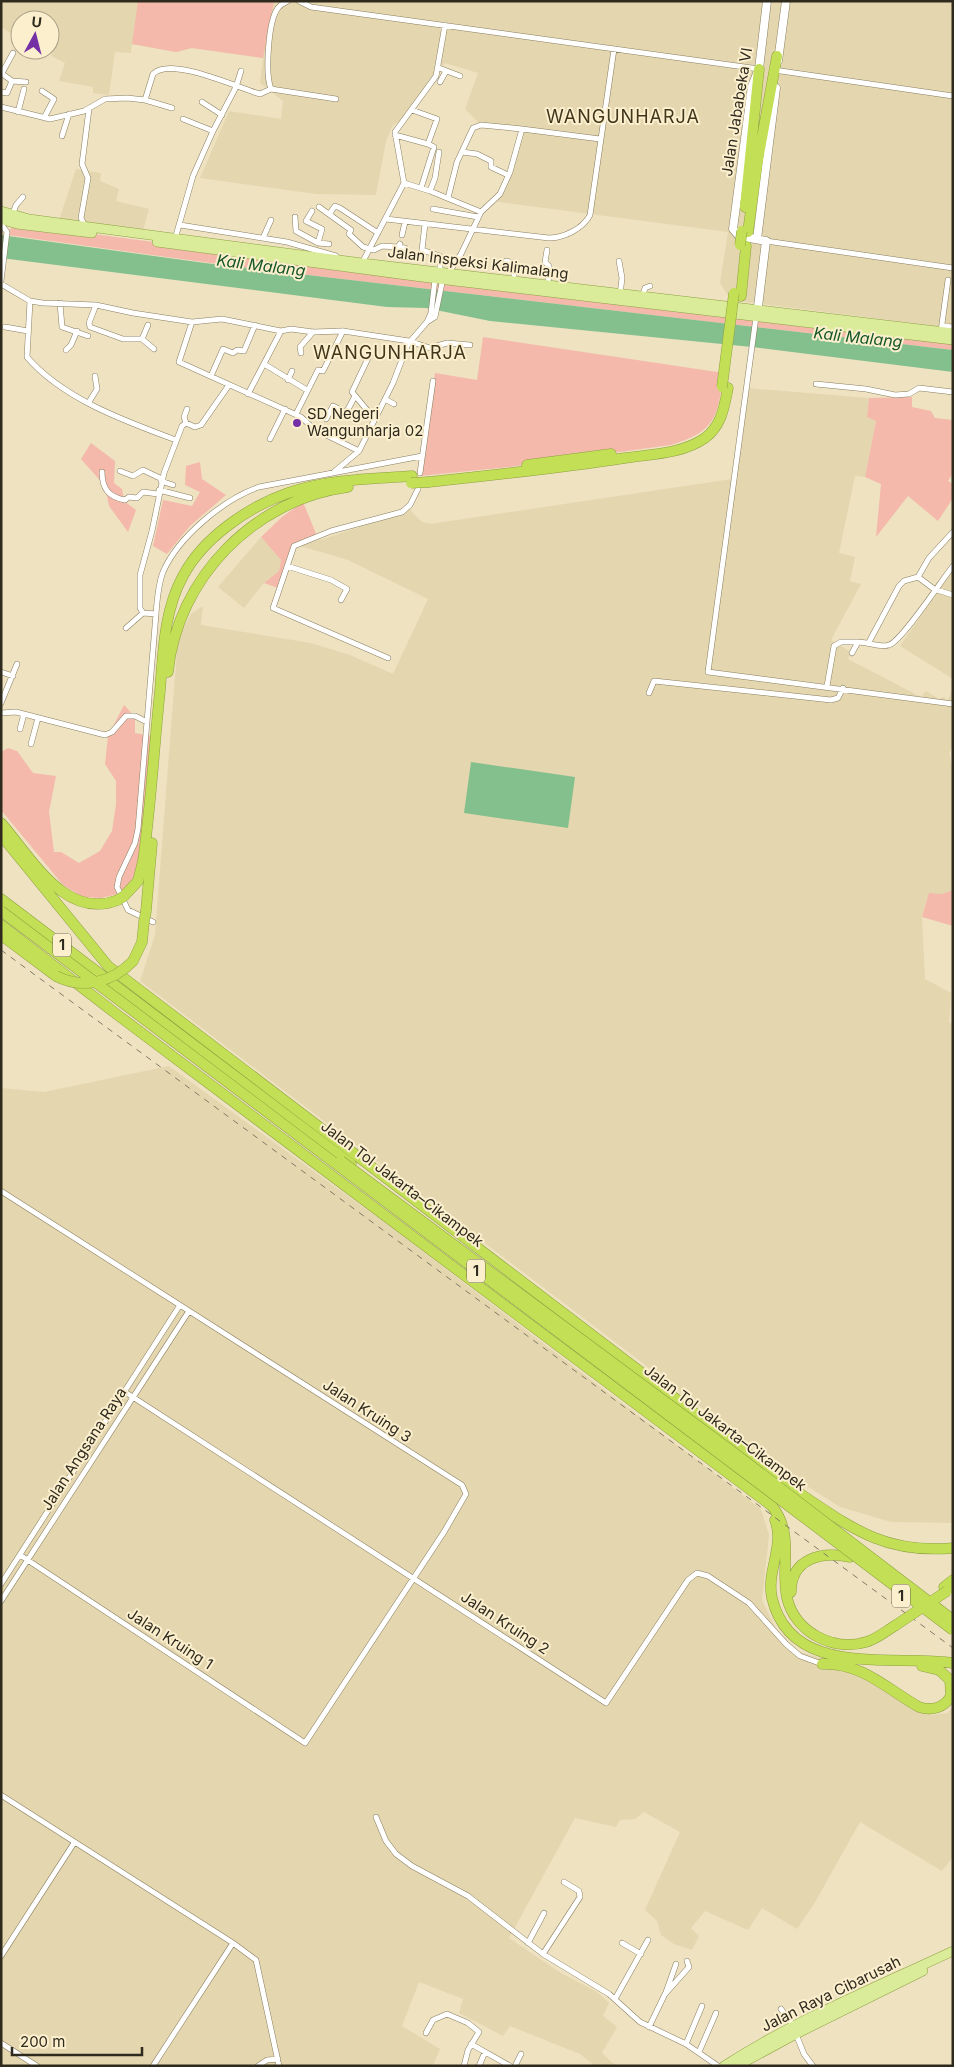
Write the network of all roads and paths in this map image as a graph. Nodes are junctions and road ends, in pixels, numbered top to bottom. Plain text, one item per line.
1 (288, 1) edge
2 (299, 1) edge
3 (767, 1) edge
4 (786, 1) edge
5 (445, 26) junction
6 (614, 49) junction
7 (777, 56) joint
8 (10, 58) edge
9 (439, 68) junction
10 (759, 69) junction
11 (241, 71) dead end
12 (446, 71) junction
13 (776, 71) junction
14 (1, 73) edge
15 (460, 76) dead end
16 (12, 81) junction
17 (26, 82) dead end
18 (440, 82) dead end
19 (236, 87) junction
20 (24, 89) dead end
21 (271, 89) junction
22 (1, 92) edge
23 (42, 92) dead end
24 (953, 96) edge
25 (336, 99) dead end
26 (145, 100) junction
27 (202, 102) dead end
28 (1, 107) edge
29 (172, 108) dead end
30 (89, 109) junction
31 (412, 110) junction
32 (18, 112) junction
33 (69, 114) junction
34 (222, 114) junction
35 (44, 118) junction
36 (184, 119) dead end
37 (522, 129) junction
38 (213, 131) junction
39 (395, 135) junction
40 (62, 136) dead end
41 (600, 139) junction
42 (428, 144) junction
43 (439, 152) dead end
44 (462, 152) junction
45 (508, 175) junction
46 (404, 183) junction
47 (421, 188) junction
48 (430, 191) junction
49 (22, 197) dead end
50 (448, 198) junction
51 (319, 207) dead end
52 (433, 209) dead end
53 (1, 211) edge
54 (312, 211) dead end
55 (330, 213) junction
56 (479, 215) junction
57 (295, 217) dead end
58 (1, 219) edge
59 (386, 219) junction
60 (271, 220) dead end
61 (10, 221) edge
62 (405, 222) junction
63 (425, 224) junction
64 (180, 225) junction
65 (85, 226) junction
66 (471, 230) junction
67 (96, 231) junction
68 (745, 231) junction
69 (378, 233) junction
70 (7, 234) junction
71 (402, 236) dead end
72 (253, 237) junction
73 (263, 238) junction
74 (757, 240) junction
75 (175, 241) junction
76 (766, 241) junction
77 (318, 242) junction
78 (329, 244) dead end
79 (401, 246) dead end
80 (251, 248) junction
81 (299, 250) junction
82 (370, 250) junction
83 (547, 250) dead end
84 (316, 251) junction
85 (364, 261) junction
86 (506, 261) dead end
87 (619, 261) dead end
88 (953, 268) edge
89 (440, 279) junction
90 (1, 283) edge
91 (949, 284) edge
92 (513, 285) junction
93 (548, 285) junction
94 (650, 286) dead end
95 (620, 297) junction
96 (642, 300) junction
97 (30, 301) junction
98 (60, 303) junction
99 (96, 305) junction
100 (757, 316) junction
101 (192, 322) junction
102 (148, 325) dead end
103 (255, 325) junction
104 (5, 327) dead end
105 (953, 327) edge
106 (942, 329) junction
107 (28, 331) junction
108 (77, 331) junction
109 (281, 331) junction
110 (343, 331) junction
111 (313, 332) junction
112 (953, 333) edge
113 (88, 336) dead end
114 (142, 339) junction
115 (953, 340) edge
116 (409, 341) junction
117 (470, 346) dead end
118 (154, 348) dead end
119 (66, 350) dead end
120 (371, 352) dead end
121 (301, 353) dead end
122 (264, 364) junction
123 (292, 371) dead end
124 (95, 376) dead end
125 (211, 376) junction
126 (288, 380) junction
127 (433, 380) dead end
128 (816, 384) dead end
129 (229, 385) junction
130 (307, 390) junction
131 (953, 392) edge
132 (248, 394) junction
133 (355, 396) junction
134 (385, 399) junction
135 (89, 402) junction
136 (394, 404) dead end
137 (187, 409) dead end
138 (285, 410) junction
139 (296, 414) junction
140 (376, 414) junction
141 (326, 419) dead end
142 (186, 423) junction
143 (270, 439) dead end
144 (176, 440) junction
145 (359, 451) junction
146 (422, 456) junction
147 (345, 464) junction
148 (120, 471) dead end
149 (349, 471) junction
150 (102, 472) dead end
151 (332, 474) junction
152 (162, 480) junction
153 (420, 480) junction
154 (173, 485) dead end
155 (159, 492) junction
156 (190, 498) dead end
157 (953, 532) edge
158 (287, 566) junction
159 (953, 566) edge
160 (918, 577) junction
161 (934, 589) junction
162 (953, 595) edge
163 (341, 600) dead end
164 (143, 613) junction
165 (156, 614) junction
166 (126, 628) dead end
167 (858, 642) junction
168 (869, 642) junction
169 (852, 653) dead end
170 (388, 658) dead end
171 (17, 664) dead end
172 (1, 672) edge
173 (13, 676) junction
174 (827, 686) junction
175 (843, 688) junction
176 (649, 692) dead end
177 (1, 703) edge
178 (953, 704) edge
179 (1, 713) edge
180 (24, 714) junction
181 (38, 718) junction
182 (147, 722) junction
183 (20, 729) dead end
184 (31, 744) dead end
185 (1, 823) edge
186 (1, 835) edge
187 (1, 899) edge
188 (1, 904) edge
189 (1, 911) edge
190 (1, 918) edge
191 (148, 922) junction
192 (1, 925) edge
193 (1, 935) edge
194 (1, 1191) edge
195 (180, 1305) junction
196 (189, 1311) junction
197 (124, 1392) junction
198 (133, 1397) junction
199 (760, 1496) junction
200 (953, 1548) edge
201 (20, 1555) junction
202 (850, 1557) junction
203 (28, 1560) junction
204 (413, 1578) junction
205 (953, 1580) edge
206 (1, 1584) edge
207 (948, 1588) edge
208 (1, 1602) edge
209 (953, 1619) edge
210 (895, 1624) junction
211 (953, 1630) edge
212 (953, 1635) edge
213 (899, 1661) junction
214 (953, 1663) edge
215 (822, 1664) joint
216 (305, 1743) joint
217 (1, 1794) edge
218 (376, 1817) dead end
219 (74, 1842) junction
220 (564, 1882) dead end
221 (544, 1913) dead end
222 (648, 1940) dead end
223 (233, 1942) junction
224 (622, 1942) dead end
225 (528, 1943) junction
226 (953, 1951) edge
227 (543, 1954) junction
228 (640, 1954) junction
229 (1, 1956) edge
230 (953, 1958) edge
231 (687, 1961) dead end
232 (676, 1964) dead end
233 (666, 1992) junction
234 (615, 1999) junction
235 (702, 2006) dead end
236 (781, 2009) dead end
237 (716, 2013) dead end
238 (649, 2027) junction
239 (795, 2030) junction
240 (426, 2033) dead end
241 (1, 2043) edge
242 (472, 2044) junction
243 (686, 2044) junction
244 (486, 2052) junction
245 (699, 2052) junction
246 (522, 2054) dead end
247 (278, 2059) junction
248 (37, 2066) edge
249 (153, 2066) edge
250 (258, 2066) edge
251 (279, 2066) edge
252 (464, 2066) edge
253 (478, 2066) edge
254 (510, 2066) edge
255 (515, 2066) edge
256 (718, 2066) edge
257 (724, 2066) edge
258 (738, 2066) edge
259 (813, 2066) edge

1 - 21 street
2 - 5 street
3 - 10 main road, Jalan Jababeka VI
4 - 7 main road, Jalan Jababeka VI
5 - 6 street
5 - 9 street
6 - 10 street
6 - 41 street
7 - 13 highway
8 - 14 street
9 - 12 street
9 - 31 street
10 - 68 highway
10 - 74 main road, Jalan Jababeka VI
11 - 19 street
12 - 15 street
12 - 18 street
13 - 24 street
13 - 68 highway
13 - 74 main road
14 - 16 street
16 - 17 street
16 - 22 street
19 - 21 street
19 - 26 street
19 - 34 street
20 - 32 street
21 - 25 street
23 - 35 street
26 - 29 street
26 - 30 street
27 - 34 street
28 - 32 street
30 - 33 street
30 - 65 street
31 - 39 street
31 - 42 street
32 - 35 street
33 - 35 street
33 - 40 street
34 - 38 street
36 - 38 street
37 - 41 street
37 - 44 street
37 - 45 street
38 - 64 street
39 - 42 street
39 - 46 street
41 - 66 street
42 - 47 street
43 - 48 street
44 - 45 street
44 - 50 street
45 - 56 street
46 - 47 street
46 - 59 street
47 - 48 street
48 - 50 street
49 - 61 street
50 - 56 street
51 - 55 street
52 - 56 street
53 - 61 main road, Jalan Inspeksi Kalimalang
54 - 77 street
55 - 69 street
55 - 82 street
56 - 66 street
57 - 77 street
58 - 61 main road, Jalan Inspeksi Kalimalang
59 - 62 street
59 - 69 street
60 - 73 street
61 - 65 main road, Jalan Inspeksi Kalimalang
61 - 67 main road, Jalan Inspeksi Kalimalang
61 - 70 street
61 - 70 street
62 - 63 street
62 - 71 street
63 - 66 street
63 - 89 street
64 - 72 street
64 - 75 street
65 - 67 main road, Jalan Inspeksi Kalimalang
66 - 89 street
67 - 75 main road, Jalan Inspeksi Kalimalang
68 - 153 highway, bridge
69 - 82 street
70 - 90 street
72 - 73 street
72 - 80 street
73 - 81 street
74 - 76 main road, Jalan Jababeka VI
75 - 80 main road, Jalan Inspeksi Kalimalang
75 - 89 main road, Jalan Inspeksi Kalimalang
76 - 88 street
76 - 100 main road
77 - 78 street
77 - 84 street
79 - 82 street
80 - 81 main road, Jalan Inspeksi Kalimalang
81 - 84 street
81 - 85 main road, Jalan Inspeksi Kalimalang
82 - 85 street
83 - 93 street
84 - 85 street
85 - 89 main road, Jalan Inspeksi Kalimalang
86 - 92 street
87 - 95 street
89 - 92 main road, Jalan Inspeksi Kalimalang
89 - 116 street
90 - 97 street
91 - 106 street
92 - 93 main road, Jalan Inspeksi Kalimalang
92 - 95 main road, Jalan Inspeksi Kalimalang
93 - 95 main road, Jalan Inspeksi Kalimalang
94 - 96 street
95 - 96 main road, Jalan Inspeksi Kalimalang
96 - 100 main road, Jalan Inspeksi Kalimalang
97 - 98 street
97 - 107 street
98 - 99 street
98 - 108 street
99 - 101 street
99 - 114 street
100 - 106 main road, Jalan Inspeksi Kalimalang
100 - 115 main road, Jalan Inspeksi Kalimalang
100 - 174 street
101 - 103 street
101 - 125 street
102 - 114 street
103 - 109 street
103 - 125 street
104 - 107 street
105 - 106 street
106 - 112 main road, Jalan Inspeksi Kalimalang
107 - 135 street
108 - 113 street
108 - 119 street
109 - 111 street
109 - 122 street
110 - 111 street
110 - 116 street
110 - 130 street
111 - 121 street
114 - 118 street
116 - 117 street
116 - 134 street
120 - 133 street
122 - 126 street
122 - 132 street
123 - 126 street
124 - 135 street
125 - 129 street
126 - 130 street
127 - 146 street
128 - 131 street
129 - 132 street
129 - 142 street
130 - 139 street
132 - 138 street
133 - 140 street
133 - 141 street
134 - 136 street
134 - 140 street
135 - 144 street
137 - 142 street
138 - 139 street
138 - 143 street
139 - 145 street
140 - 145 street
142 - 144 street
144 - 152 street
145 - 147 street
146 - 149 street
146 - 153 street
147 - 149 street
147 - 151 street
148 - 152 street
149 - 151 street
150 - 155 street
151 - 165 street
152 - 154 street
152 - 155 street
153 - 158 street
153 - 185 highway
153 - 191 highway, bridge
155 - 156 street
155 - 164 street
157 - 160 street
158 - 163 street
158 - 170 street
159 - 161 street
160 - 161 street
160 - 168 street
161 - 162 street
161 - 168 street
164 - 165 street
164 - 166 street
165 - 182 street
167 - 168 street
167 - 169 street
167 - 174 street
171 - 173 street
172 - 173 street
173 - 177 street
174 - 175 street
175 - 176 street
175 - 178 street
179 - 180 street
180 - 181 street
180 - 183 street
181 - 182 street
181 - 184 street
182 - 191 street
186 - 200 highway
187 - 209 highway, Jalan Tol Jakarta–Cikampek / 1
188 - 209 highway, 1, bridge
189 - 211 highway, 1, bridge
190 - 202 highway, Jalan Tol Jakarta–Cikampek / 1
191 - 193 highway, bridge
192 - 199 highway
194 - 195 street, Jalan Kruing 3
195 - 196 street, Jalan Kruing 3
195 - 197 street, Jalan Angsana Raya
196 - 198 street, Jalan Angsana Raya
196 - 204 street, Jalan Kruing 3
197 - 198 street, Jalan Kruing 2
197 - 201 street, Jalan Angsana Raya
198 - 203 street, Jalan Angsana Raya
198 - 204 street, Jalan Kruing 2
199 - 210 highway
199 - 213 highway
201 - 203 street, Jalan Kruing 1
201 - 206 street, Jalan Angsana Raya
202 - 210 highway
202 - 212 highway, Jalan Tol Jakarta–Cikampek / 1
203 - 208 street, Jalan Angsana Raya
203 - 216 street, Jalan Kruing 1
204 - 215 street, Jalan Kruing 2
204 - 216 street, Jalan Kruing 3
205 - 207 highway
207 - 210 highway, bridge
213 - 214 highway
213 - 215 highway
217 - 219 street
218 - 225 street
219 - 223 street
219 - 229 street
220 - 227 street
221 - 225 street
222 - 228 street
223 - 247 street
223 - 249 street
224 - 228 street
225 - 227 street
226 - 239 main road, Jalan Raya Cibarusah
227 - 234 street
228 - 234 street
230 - 239 main road, Jalan Raya Cibarusah
231 - 233 street
232 - 233 street
233 - 238 street
234 - 238 street
235 - 243 street
236 - 239 street
237 - 245 street
238 - 243 street
239 - 257 main road, Jalan Raya Cibarusah
239 - 258 main road, Jalan Raya Cibarusah
239 - 259 street
240 - 242 street
241 - 248 street
242 - 244 street
242 - 252 street
243 - 245 street
244 - 253 street
244 - 254 street
245 - 256 street
246 - 255 street
247 - 250 street
247 - 251 street

